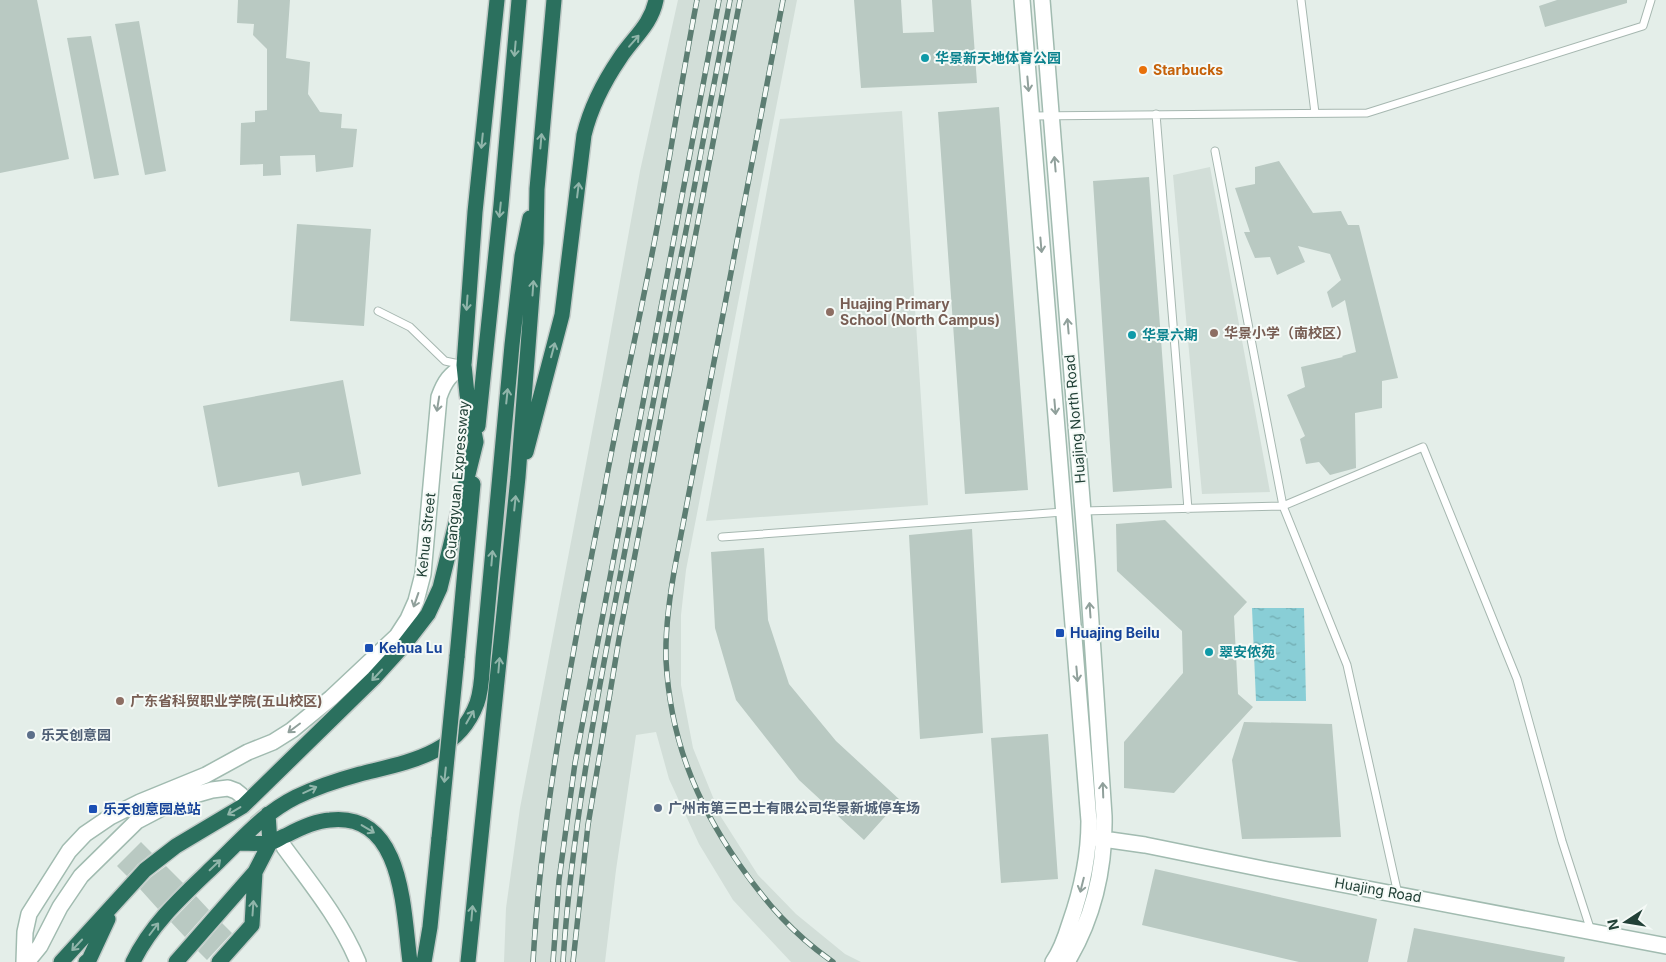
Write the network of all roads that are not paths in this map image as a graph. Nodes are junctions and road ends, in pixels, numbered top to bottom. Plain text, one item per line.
1 (497, 0) edge
2 (519, 0) edge
3 (554, 0) edge
4 (656, 0) edge
5 (1022, 0) edge
6 (1042, 0) edge
7 (1301, 0) edge
8 (1651, 0) edge
9 (1315, 113) junction
10 (1051, 114) junction
11 (1156, 114) junction
12 (1030, 116) junction
13 (1215, 151) dead end
14 (537, 189) junction
15 (378, 311) dead end
16 (464, 365) junction
17 (476, 442) junction
18 (518, 476) junction
19 (1283, 506) junction
20 (1188, 509) junction
21 (1083, 511) junction
22 (1063, 512) junction
23 (722, 537) dead end
24 (241, 795) tunnel mouth
25 (268, 814) junction
26 (1097, 838) junction
27 (238, 843) junction
28 (277, 845) junction
29 (256, 872) junction
30 (1398, 894) junction
31 (114, 906) junction
32 (1591, 931) junction
33 (1666, 946) edge
34 (25, 962) edge
35 (61, 962) edge
36 (86, 962) edge
37 (133, 962) edge
38 (176, 962) edge
39 (219, 962) edge
40 (358, 962) edge
41 (410, 962) edge
42 (424, 962) edge
43 (468, 962) edge
44 (1053, 962) edge
45 (1067, 962) edge

1 -> 16 highway
2 -> 17 highway, Guangyuan Expressway
14 -> 3 highway
18 -> 4 highway
5 -> 12 street, Huajing North Road
6 - 10 street, Huajing North Road
7 - 9 lane
8 - 9 lane
9 - 11 lane
10 - 11 lane
10 - 12 lane
21 -> 10 street, Huajing North Road
11 - 20 lane
12 -> 22 street, Huajing North Road
13 - 19 lane
18 -> 14 highway
25 -> 14 highway
15 - 16 lane
16 - 17 highway
16 -> 34 street, Kehua Street
17 -> 31 highway
17 -> 42 highway, Guangyuan Expressway, bridge
43 -> 18 highway
19 - 20 lane
19 - 30 lane
19 - 32 lane
20 - 21 lane
26 -> 21 street, Huajing North Road
22 - 23 lane
22 -> 26 street, Huajing North Road
24 - 34 street
25 - 27 highway
25 - 28 highway
26 - 30 street, Huajing Road
26 -> 44 street
26 - 45 street
27 - 28 highway
37 -> 27 highway
28 - 29 highway
28 - 40 street
28 -> 41 highway
29 - 38 highway
39 -> 29 highway
30 - 32 street, Huajing Road
31 -> 35 highway
31 - 36 highway
32 - 33 street, Huajing Road

